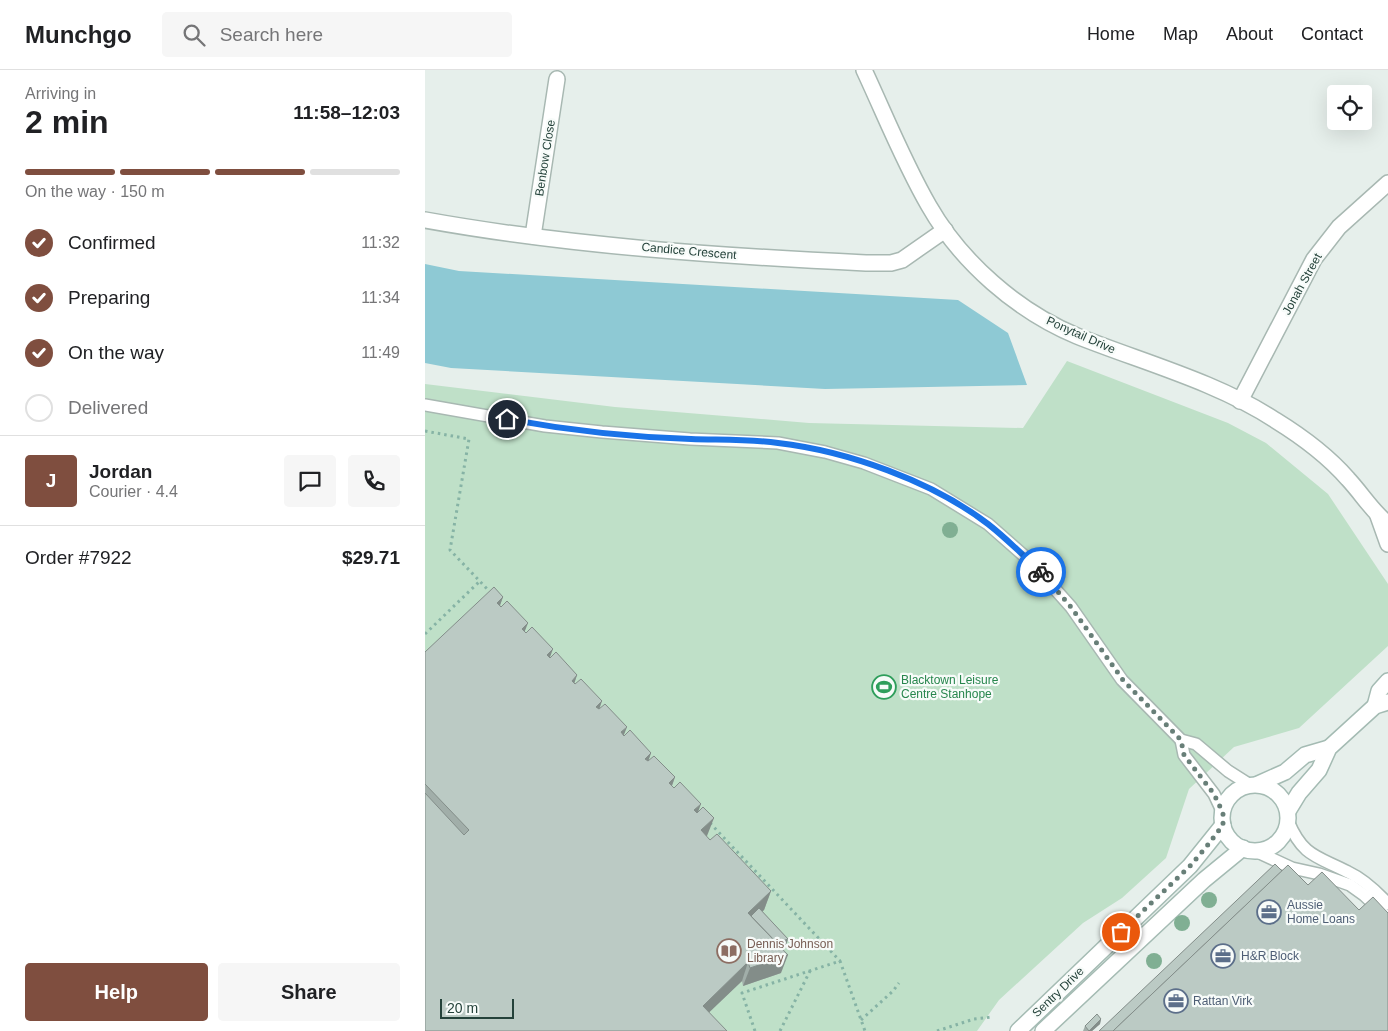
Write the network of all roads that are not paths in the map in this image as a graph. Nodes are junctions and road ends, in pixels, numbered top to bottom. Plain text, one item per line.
1 (864, 70) edge
2 (557, 80) dead end
3 (1388, 183) edge
4 (425, 220) edge
5 (945, 230) junction
6 (533, 236) junction
7 (1240, 401) junction
8 (425, 405) edge
9 (1383, 520) edge
10 (1388, 544) edge
11 (1388, 680) edge
12 (1381, 704) edge
13 (1181, 740) junction
14 (1329, 748) junction
15 (1254, 784) junction
16 (1288, 816) junction
17 (1223, 819) junction
18 (1248, 849) junction
19 (1388, 904) edge
20 (1388, 918) edge
21 (1018, 1031) edge
22 (1043, 1031) edge

1 - 5 street, Ponytail Drive
2 - 6 street, Benbow Close
3 - 7 street, Jonah Street
4 - 6 street, Candice Crescent
5 - 6 street, Candice Crescent
5 - 7 street, Ponytail Drive
7 - 9 street, Ponytail Drive
8 - 13 lane
9 - 10 street, Ponytail Drive
11 - 12 street
12 - 14 street
13 - 15 lane
13 - 17 lane
14 - 15 street
14 - 16 street
15 - 16 street
15 - 17 street
16 - 18 street
16 - 19 lane
17 - 18 street
17 - 21 street, Sentry Drive
18 - 20 lane
18 - 22 street, Sentry Drive

